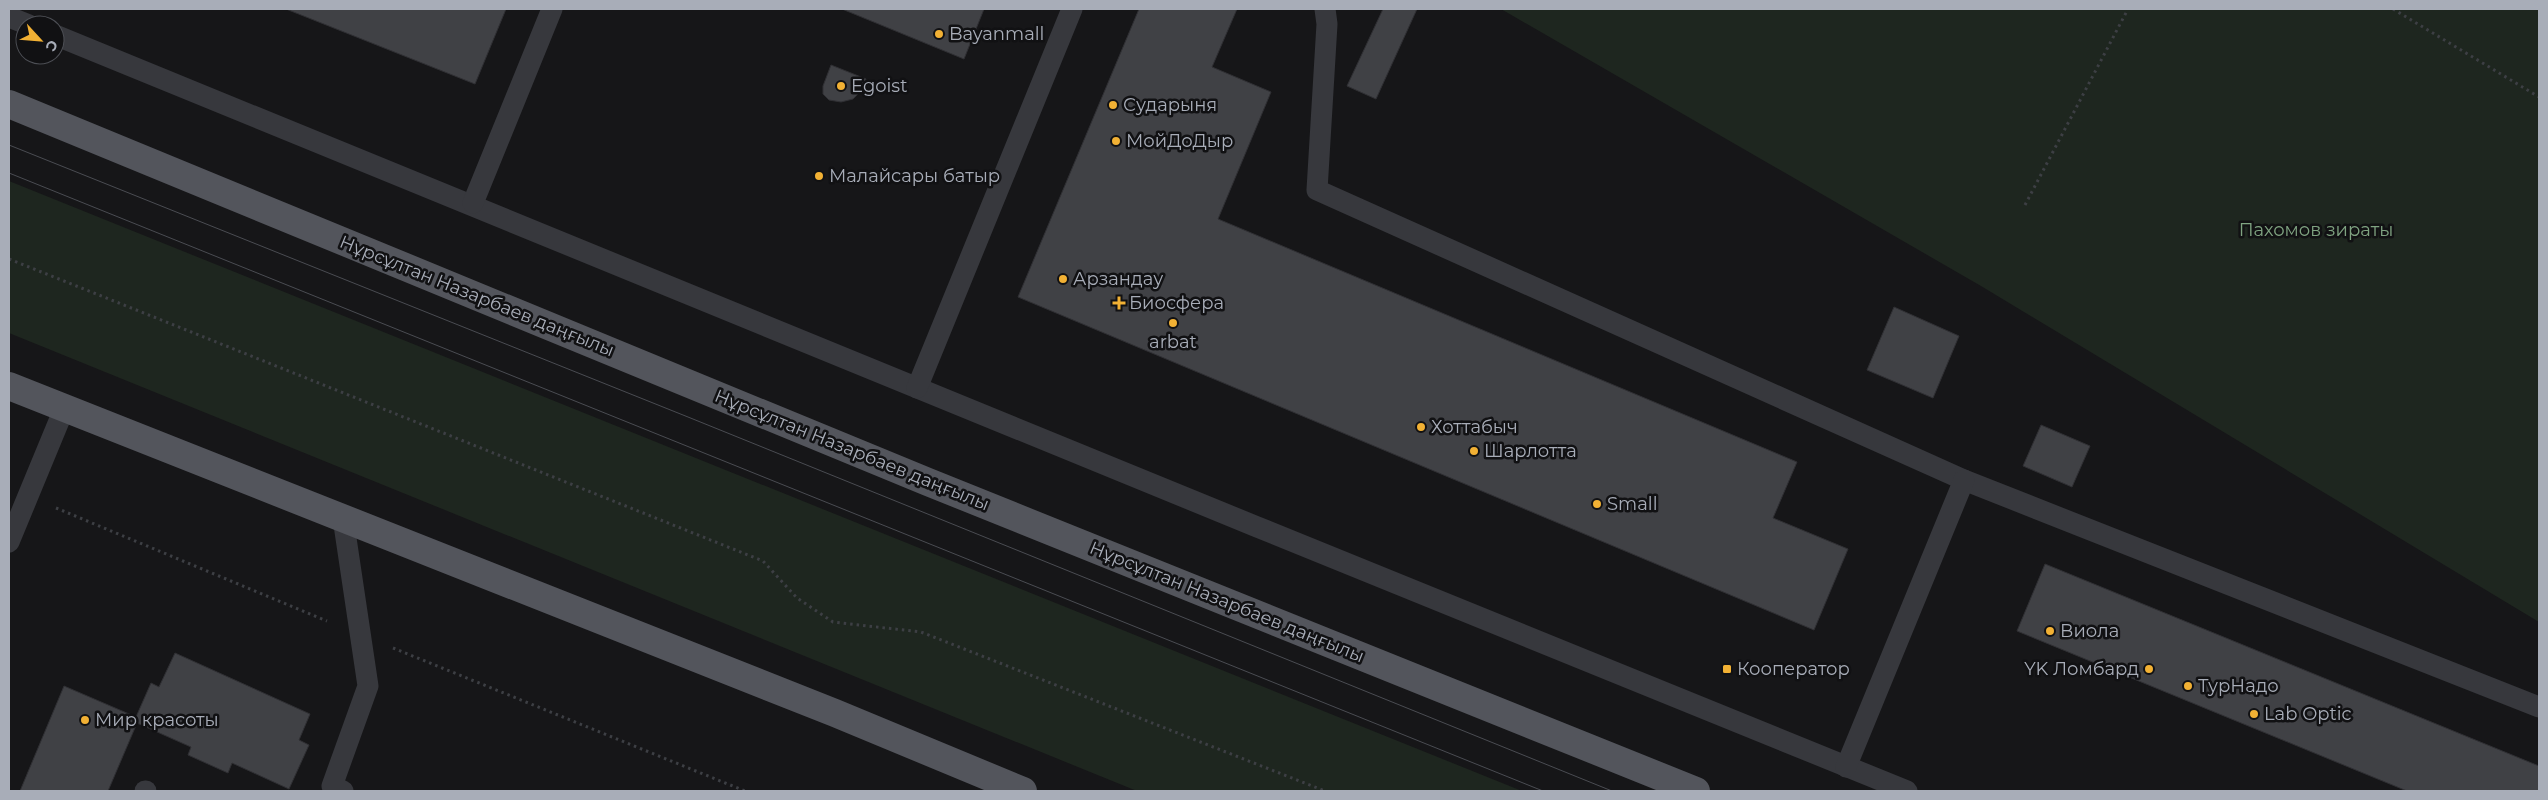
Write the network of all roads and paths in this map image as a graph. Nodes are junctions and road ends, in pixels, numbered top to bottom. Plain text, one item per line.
1 (552, 9) edge
2 (1072, 9) edge
3 (1326, 9) edge
4 (2128, 9) edge
5 (2393, 9) edge
6 (65, 39) edge
7 (2539, 97) edge
8 (9, 104) edge
9 (474, 203) junction
10 (2025, 205) dead end
11 (9, 259) edge
12 (9, 386) edge
13 (917, 388) junction
14 (64, 409) junction
15 (1964, 480) junction
16 (343, 518) junction
17 (9, 542) edge
18 (2539, 708) edge
19 (1846, 767) junction
20 (343, 791) edge
21 (1023, 791) edge
22 (1325, 791) edge
23 (1696, 791) edge
24 (1907, 791) edge

1 - 9 lane
2 - 13 lane
3 - 15 lane
4 - 10 path
5 - 7 path
6 - 9 lane
8 - 23 main road, Нұрсұлтан Назарбаев даңғылы
9 - 13 lane
11 - 22 path
12 - 14 main road
13 - 19 lane
14 - 16 main road
14 - 17 lane
15 - 18 lane
15 - 19 lane
16 - 20 lane
16 - 21 main road
19 - 24 lane

